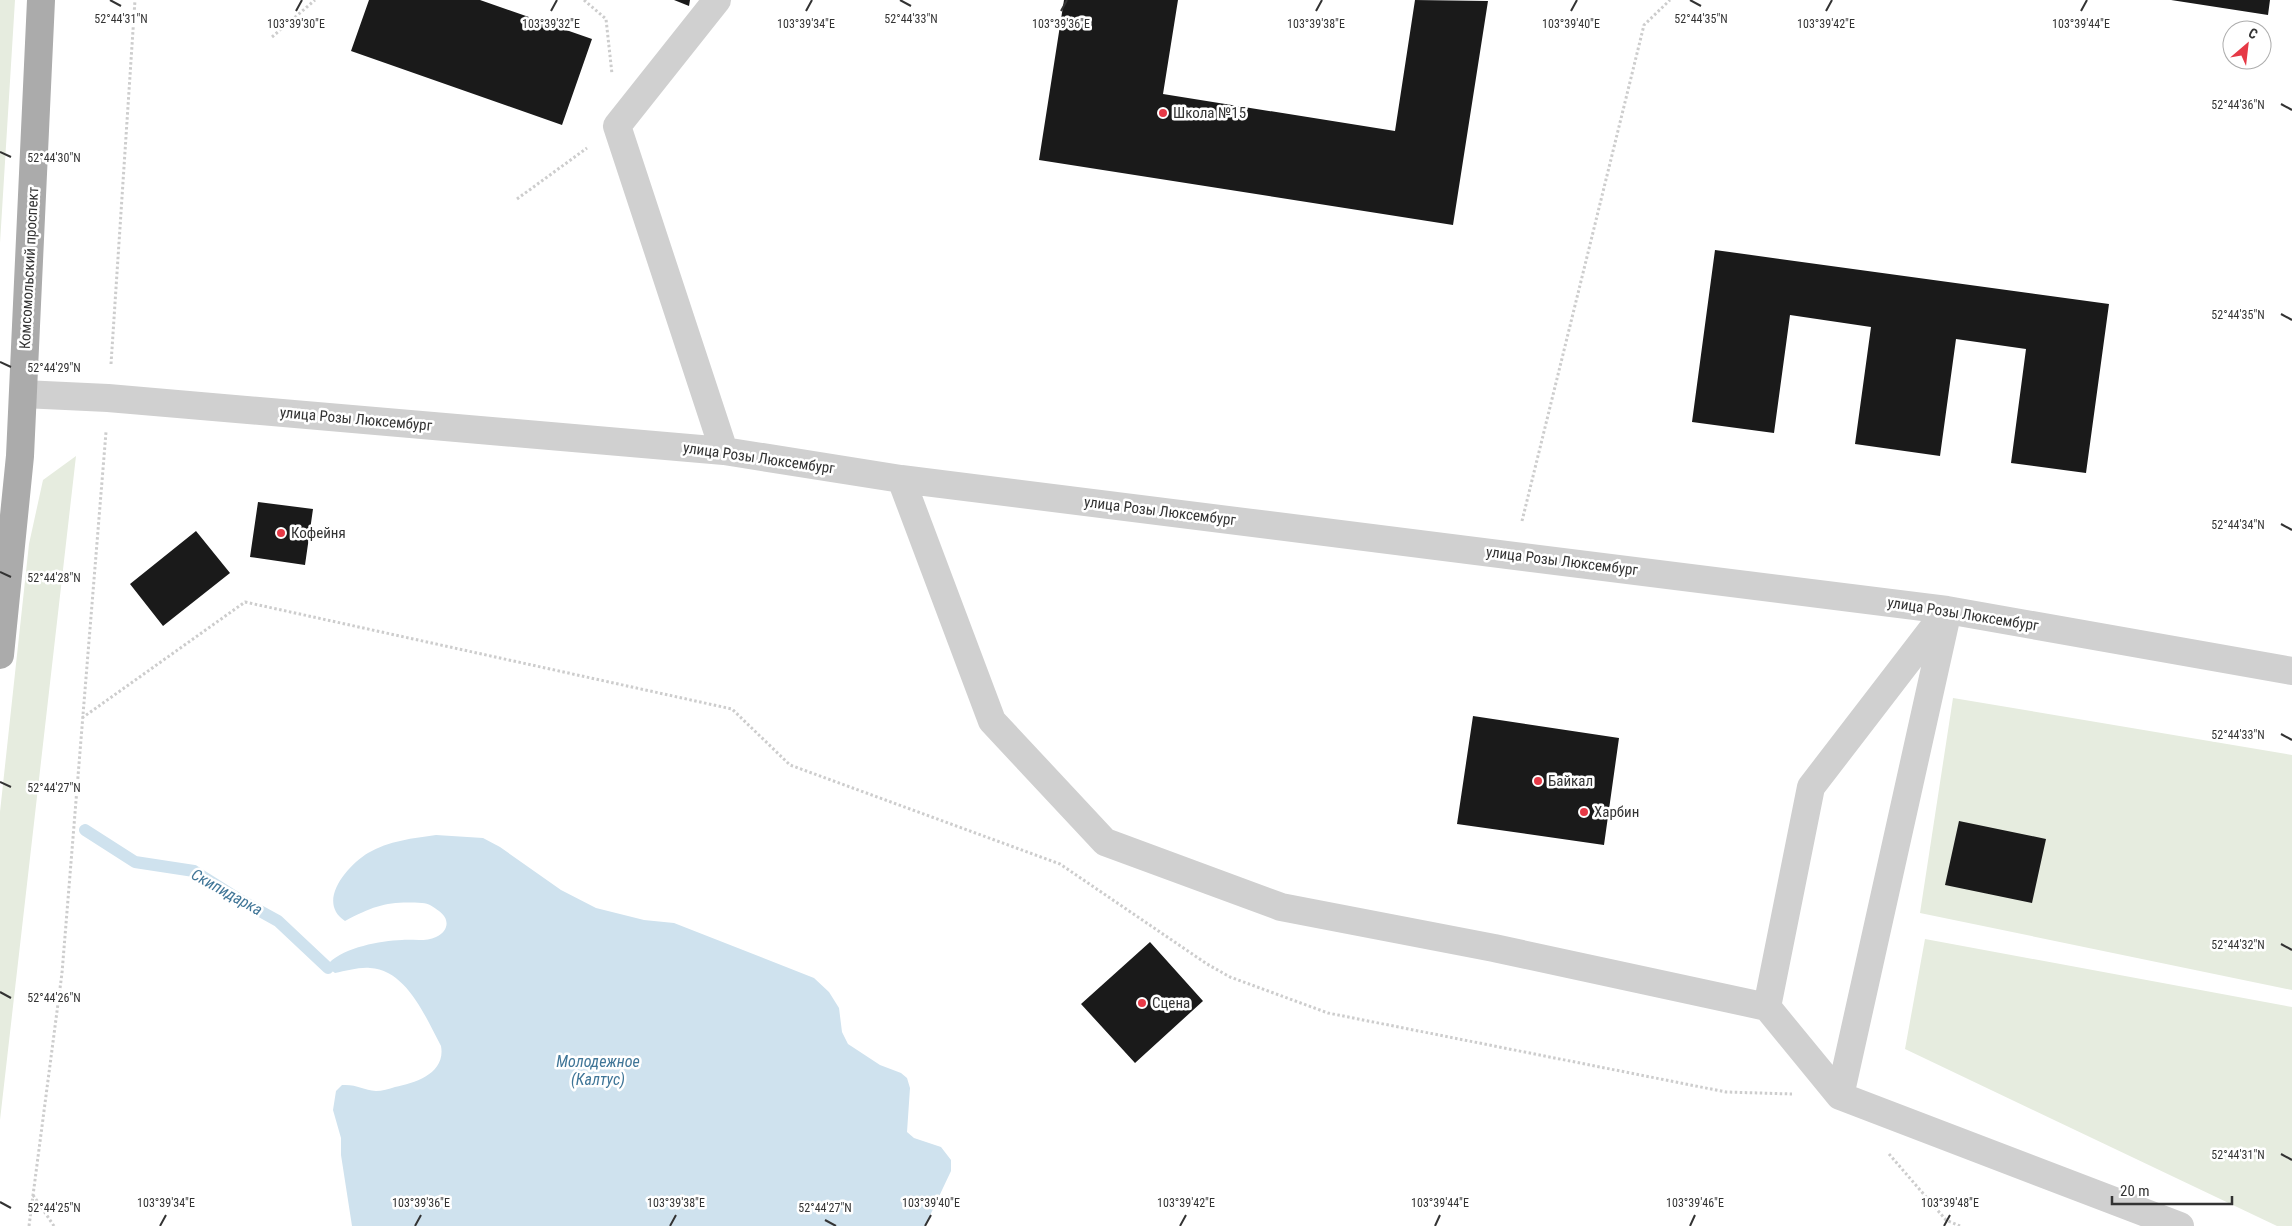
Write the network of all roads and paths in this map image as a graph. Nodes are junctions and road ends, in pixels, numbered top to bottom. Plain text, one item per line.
1 (41, 0) edge
2 (135, 0) edge
3 (315, 0) edge
4 (584, 0) edge
5 (717, 0) edge
6 (1670, 0) edge
7 (272, 36) dead end
8 (617, 126) junction
9 (517, 199) dead end
10 (23, 394) junction
11 (108, 398) junction
12 (724, 451) junction
13 (901, 479) junction
14 (1514, 555) junction
15 (1948, 610) junction
16 (0, 655) edge
17 (2291, 666) edge
18 (82, 718) junction
19 (1767, 1007) junction
20 (1840, 1096) junction
21 (1883, 1147) dead end
22 (33, 1195) junction
23 (29, 1226) edge
24 (54, 1226) edge
25 (1960, 1226) edge
26 (2180, 1226) edge

1 - 10 main road, Комсомольский проспект
2 - 11 path
3 - 7 path
4 - 8 path
5 - 8 street
6 - 14 path
8 - 9 path
8 - 12 street
10 - 11 street, улица Розы Люксембург
10 - 16 main road, Комсомольский проспект
11 - 12 street, улица Розы Люксембург
11 - 18 path
12 - 13 street, улица Розы Люксембург
13 - 14 street, улица Розы Люксембург
13 - 19 street
14 - 15 street, улица Розы Люксембург
15 - 17 street, улица Розы Люксембург
15 - 19 street
15 - 20 street
18 - 20 path
18 - 22 path
19 - 20 street
20 - 26 street
21 - 25 path
22 - 23 path
22 - 24 path

